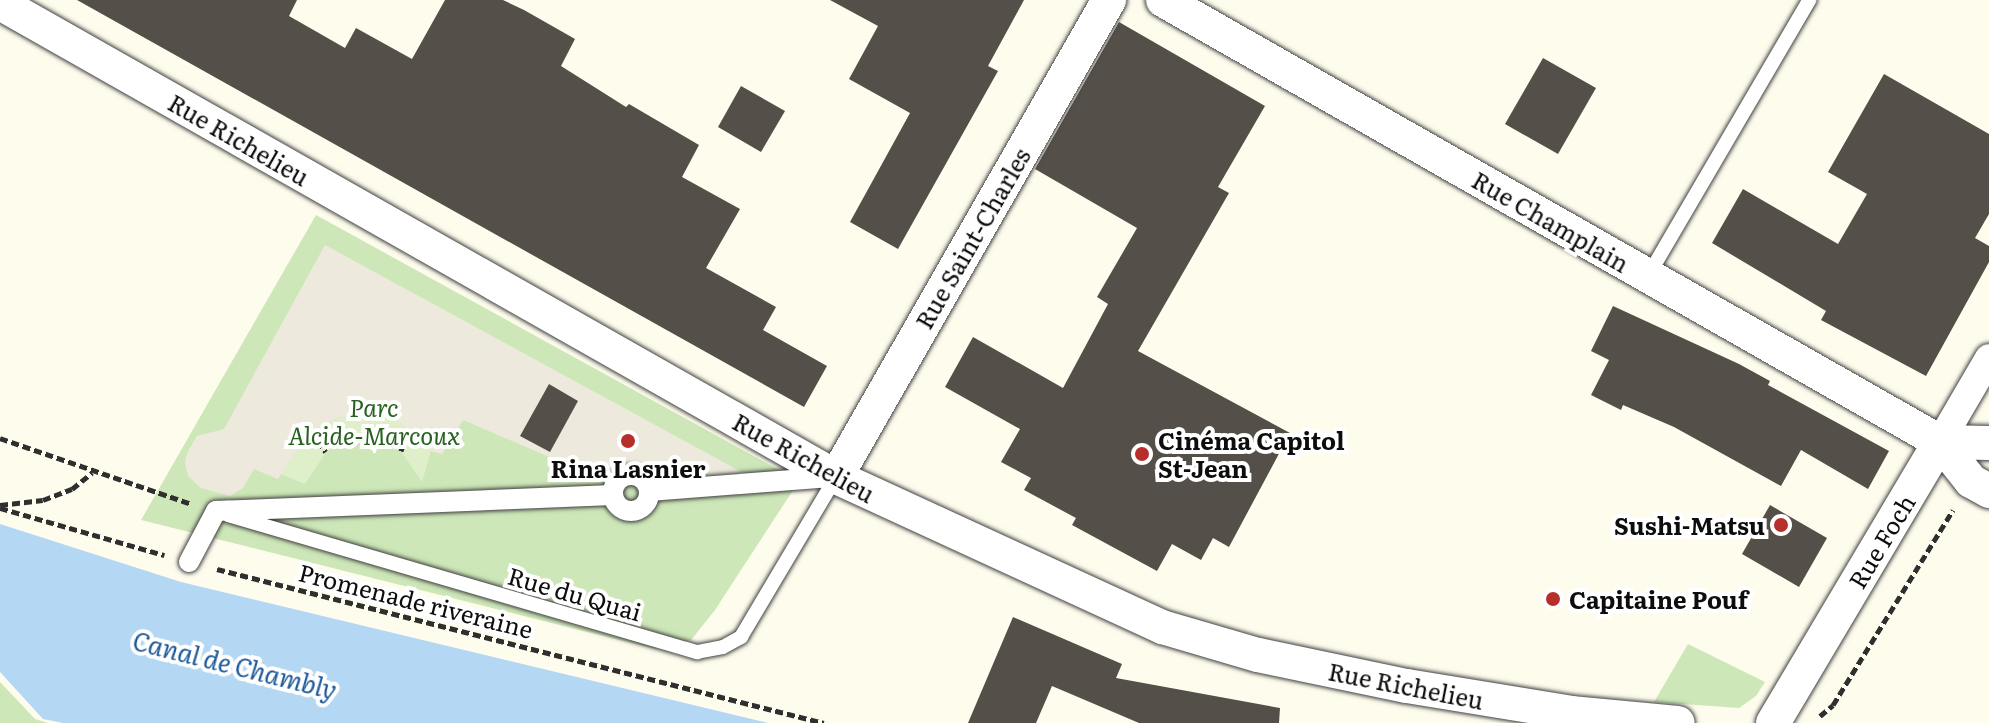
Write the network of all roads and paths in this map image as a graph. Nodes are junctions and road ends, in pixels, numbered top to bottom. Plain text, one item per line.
1 (1109, 0) edge
2 (1163, 0) edge
3 (1809, 0) edge
4 (0, 3) edge
5 (1648, 276) junction
6 (1989, 358) edge
7 (409, 428) dead end
8 (310, 431) dead end
9 (0, 438) edge
10 (1940, 442) junction
11 (1989, 443) edge
12 (401, 451) dead end
13 (326, 452) dead end
14 (93, 472) junction
15 (836, 477) junction
16 (1980, 486) edge
17 (0, 507) edge
18 (216, 511) junction
19 (189, 562) junction
20 (1814, 722) edge
21 (824, 723) edge
22 (1678, 723) edge
23 (1773, 723) edge

1 - 15 street, Rue Saint-Charles
2 - 5 street, Rue Champlain
3 - 5 lane
4 - 15 street, Rue Richelieu
5 - 10 street, Rue Champlain
6 - 10 street, Rue Foch
7 - 12 path
8 - 13 path
9 - 14 path
10 - 11 street, Rue Champlain
10 - 16 street, Rue Champlain
10 - 23 street, Rue Foch
14 - 17 path
14 - 18 path
15 - 18 street
15 - 18 lane, Rue du Quai
15 - 22 street, Rue Richelieu
16 - 20 path
17 - 19 path, Promenade riveraine
18 - 19 street
19 - 21 path, Promenade riveraine

